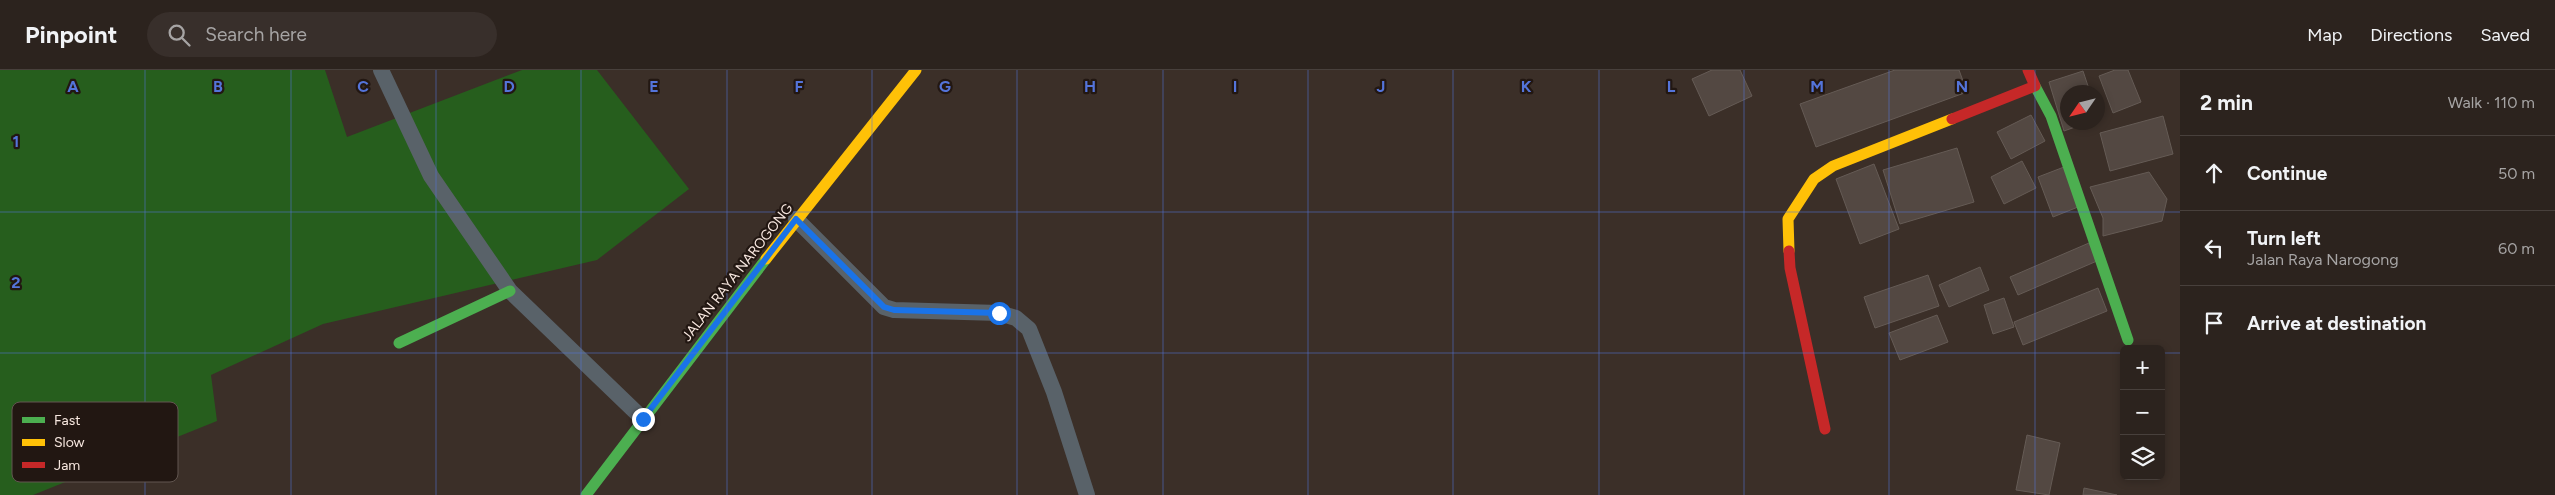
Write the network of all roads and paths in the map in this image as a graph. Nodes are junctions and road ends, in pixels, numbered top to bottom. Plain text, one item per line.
1 (381, 70) edge
2 (916, 70) edge
3 (2028, 70) edge
4 (2035, 86) junction
5 (796, 219) junction
6 (510, 291) junction
7 (2128, 340) dead end
8 (399, 343) dead end
9 (643, 419) junction
10 (1825, 429) dead end
11 (586, 495) edge
12 (1087, 495) edge

1 - 6 lane
2 - 5 street, JALAN RAYA NAROGONG
3 - 4 street
4 - 7 street
4 - 10 street
5 - 9 street, JALAN RAYA NAROGONG
5 - 12 lane
6 - 8 street
6 - 9 lane
9 - 11 street, JALAN RAYA NAROGONG

